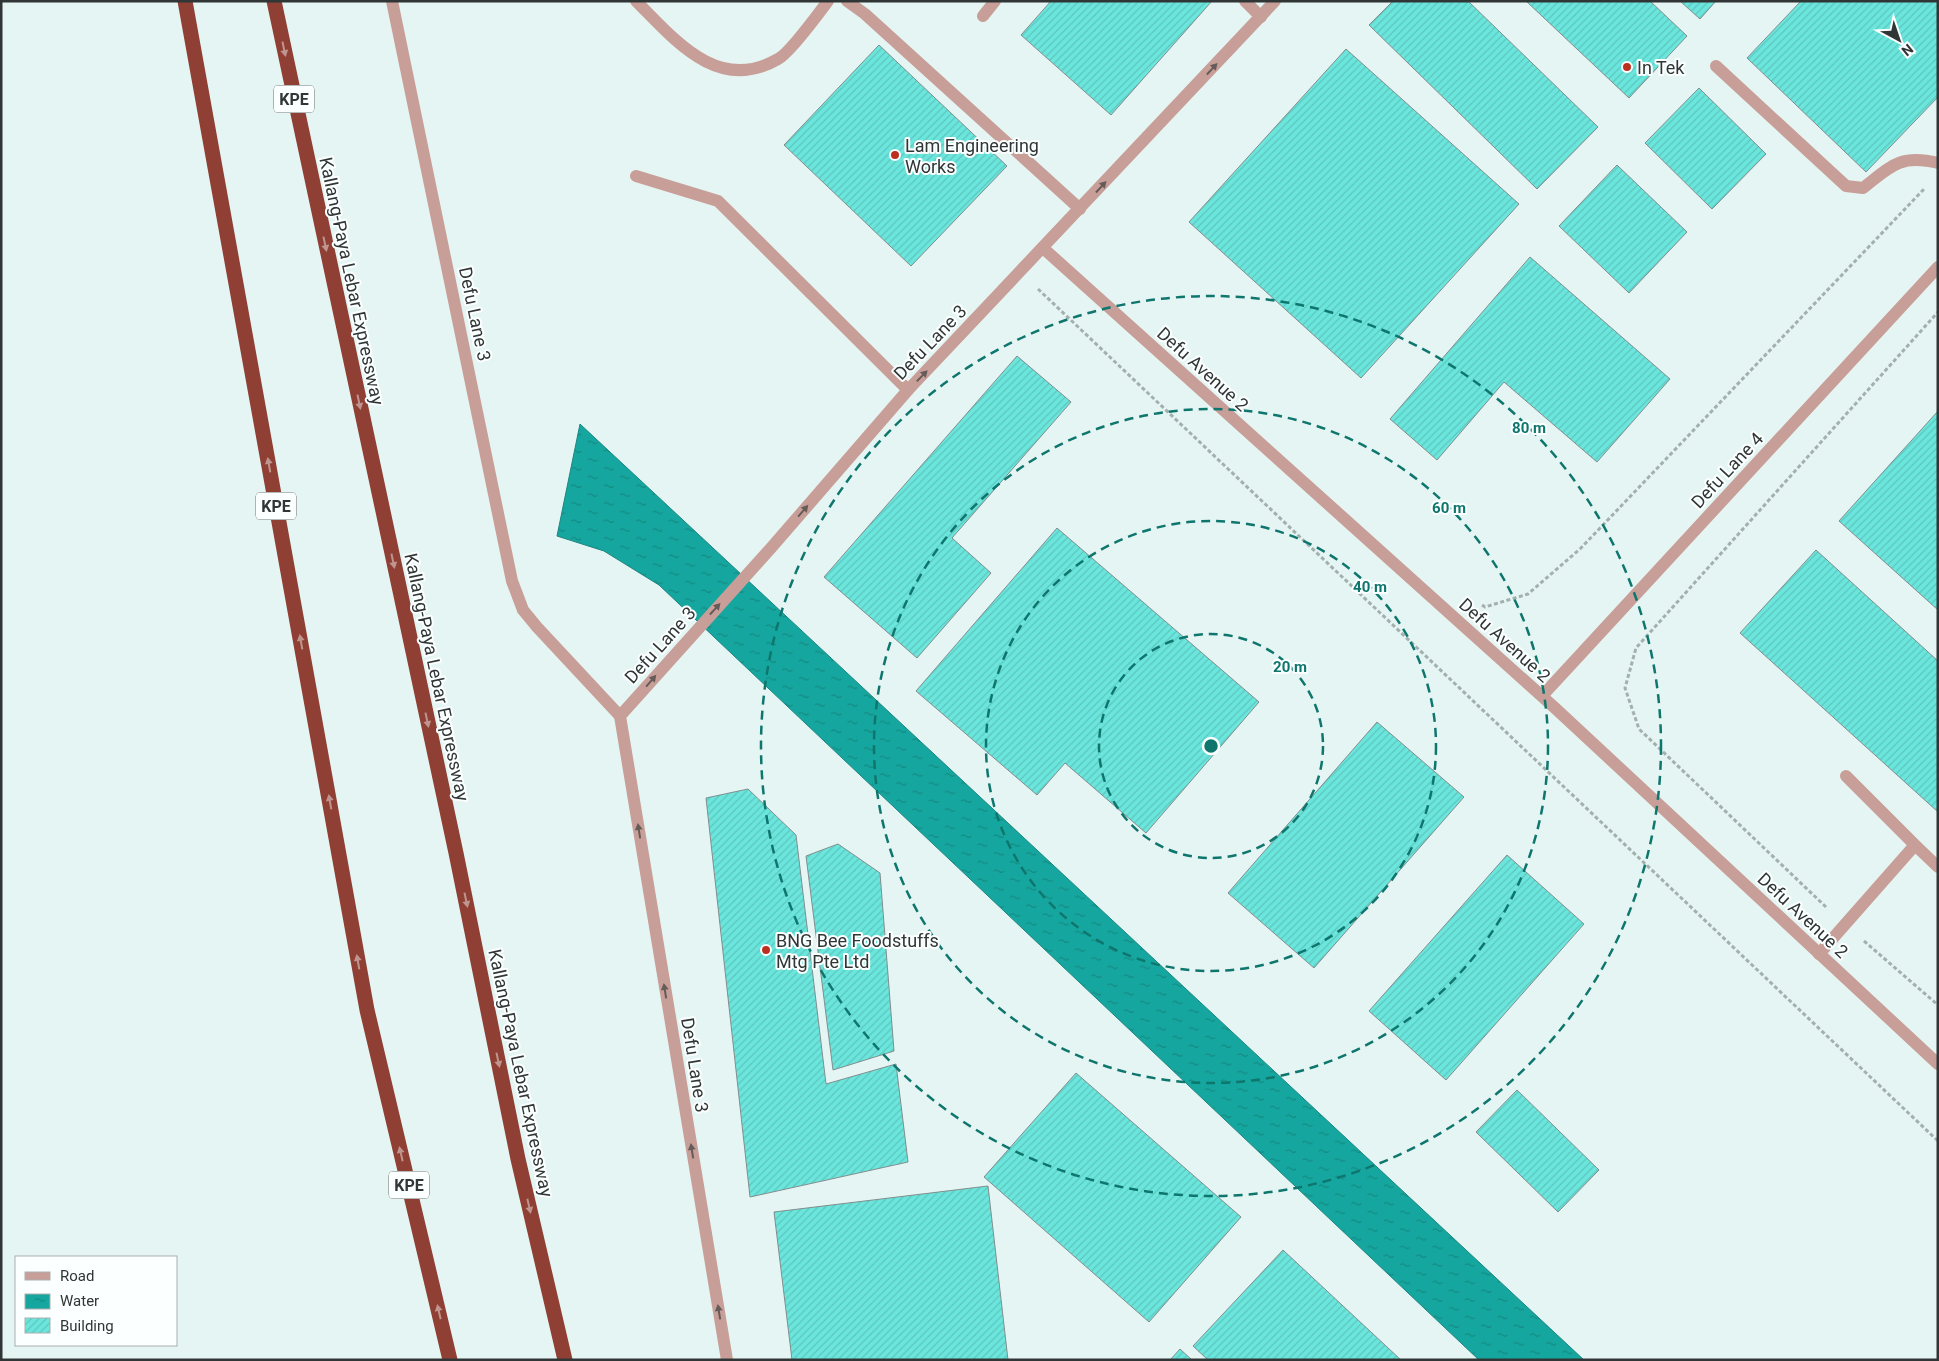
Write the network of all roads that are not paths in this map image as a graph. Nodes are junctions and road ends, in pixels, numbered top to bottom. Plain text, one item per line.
1 (185, 1) edge
2 (274, 1) edge
3 (392, 1) edge
4 (636, 1) edge
5 (828, 1) edge
6 (847, 1) edge
7 (995, 1) edge
8 (1245, 1) edge
9 (1275, 1) edge
10 (983, 16) dead end
11 (1261, 17) junction
12 (1716, 66) dead end
13 (1938, 163) edge
14 (636, 176) dead end
15 (1080, 208) junction
16 (1043, 248) junction
17 (1938, 267) edge
18 (908, 390) junction
19 (1542, 696) junction
20 (620, 716) junction
21 (1846, 776) dead end
22 (1915, 845) junction
23 (1938, 867) edge
24 (1819, 954) junction
25 (1938, 1064) edge
26 (450, 1360) edge
27 (565, 1360) edge
28 (727, 1360) edge

26 -> 1 highway, KPE
2 -> 27 highway, Kallang-Paya Lebar Expressway / KPE
3 - 20 street, Defu Lane 3
4 - 5 street
6 - 15 street
7 - 10 street
8 - 11 street
9 - 11 street, Defu Lane 3
15 -> 11 street, Defu Lane 3
12 - 13 street
14 - 18 street
15 - 16 street, Defu Lane 3
18 -> 16 street, Defu Lane 3
16 - 19 street, Defu Avenue 2
17 - 19 street, Defu Lane 4
20 -> 18 street, Defu Lane 3
19 - 24 street, Defu Avenue 2
28 -> 20 street, Defu Lane 3
21 - 22 street
22 - 23 street
22 - 24 street
24 - 25 street, Defu Avenue 2

